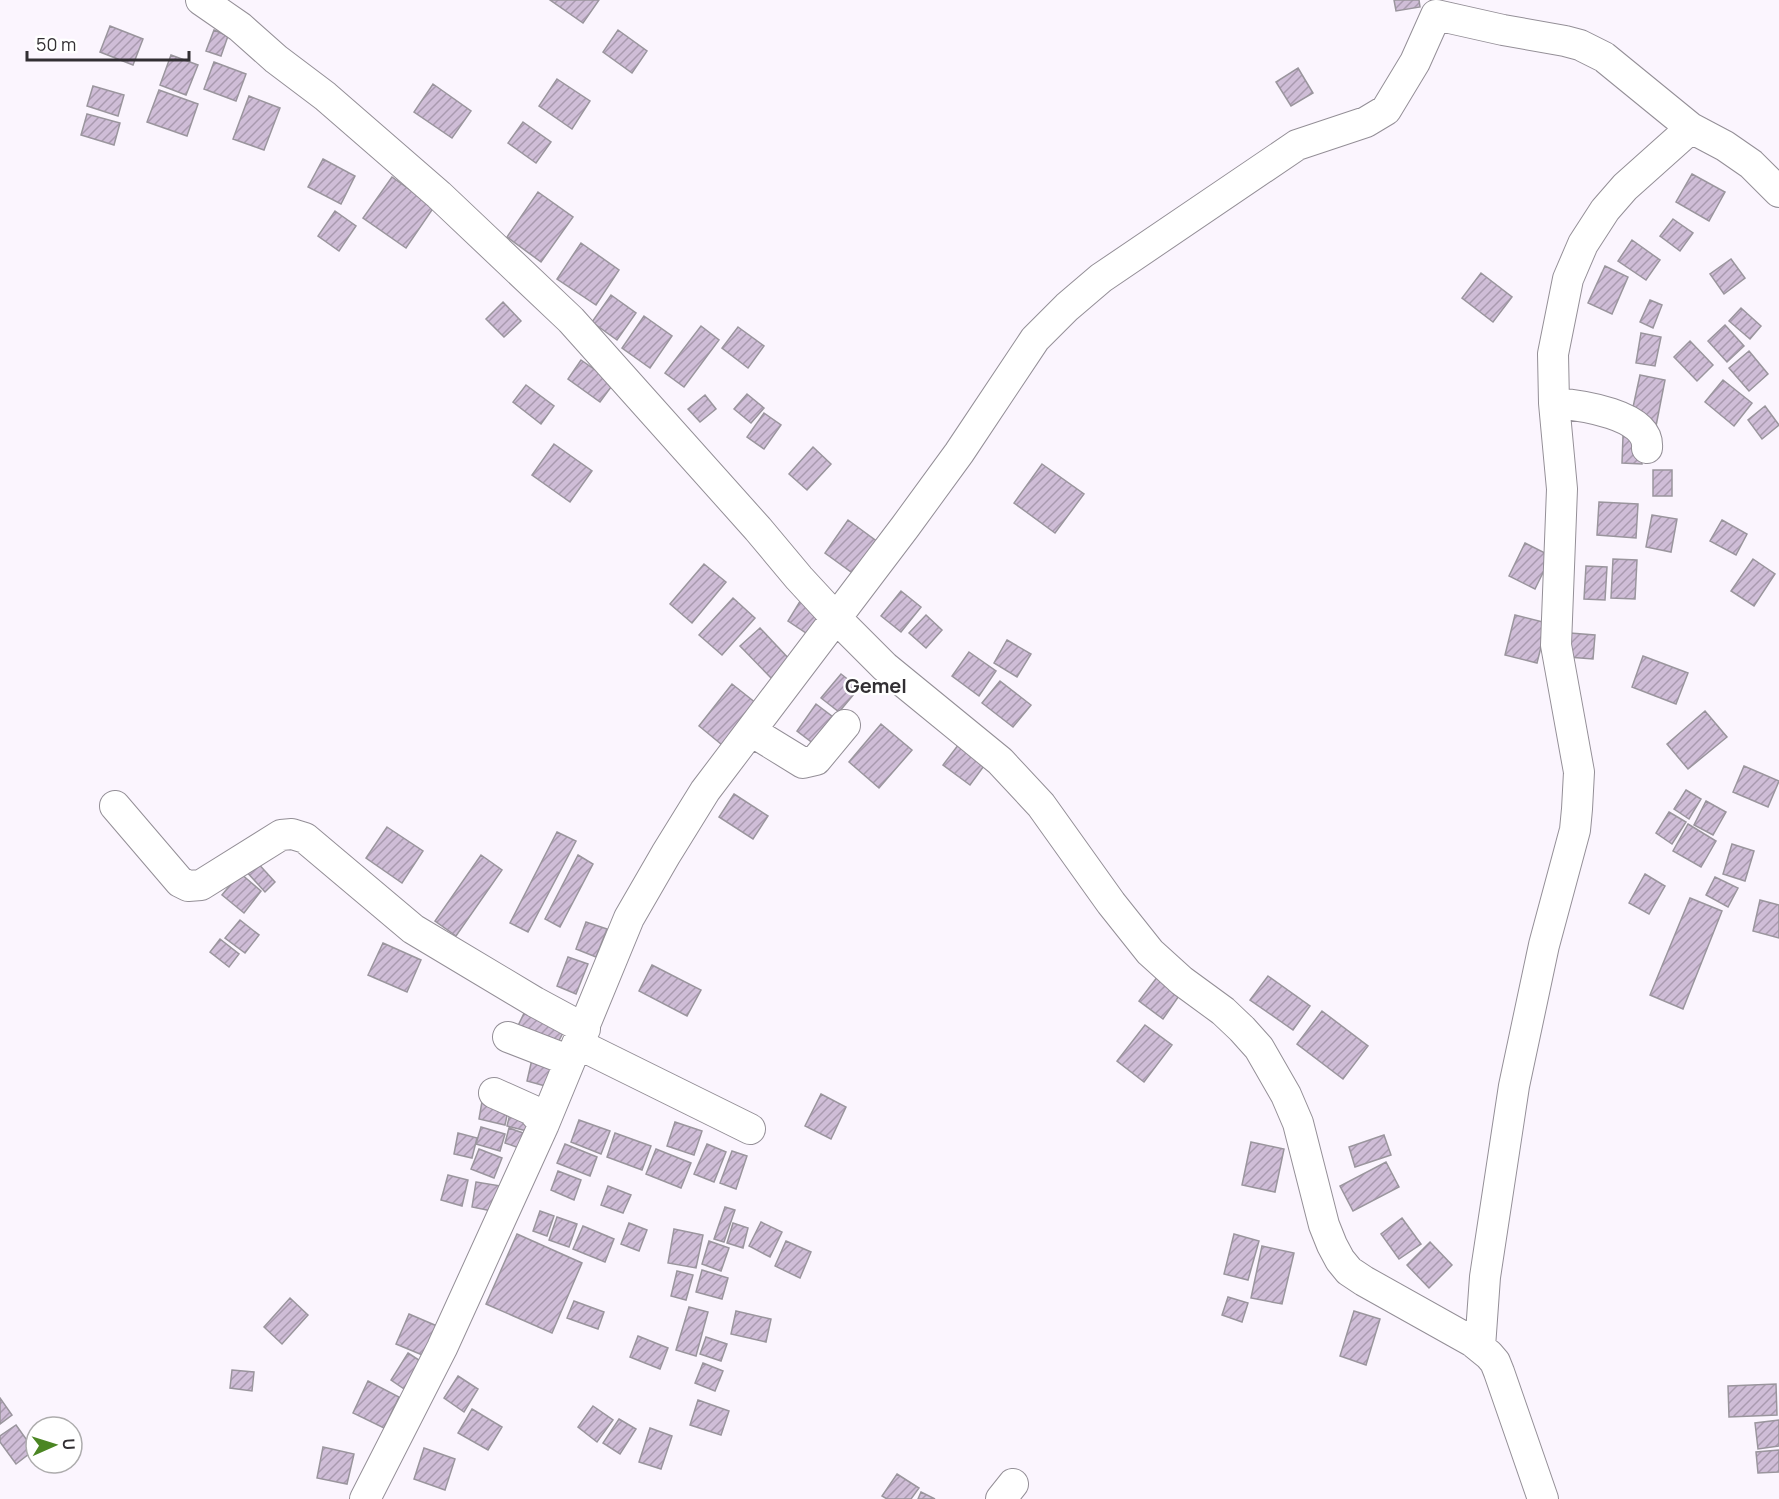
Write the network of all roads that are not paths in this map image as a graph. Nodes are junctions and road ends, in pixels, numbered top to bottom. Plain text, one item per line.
1 (201, 0) edge
2 (1436, 7) edge
3 (1691, 128) junction
4 (1779, 192) edge
5 (1554, 403) junction
6 (1647, 448) dead end
7 (836, 618) junction
8 (845, 725) dead end
9 (751, 731) junction
10 (115, 806) dead end
11 (508, 1036) dead end
12 (578, 1044) junction
13 (494, 1093) dead end
14 (544, 1124) junction
15 (750, 1129) dead end
16 (1480, 1347) junction
17 (365, 1499) edge
18 (1543, 1499) edge

1 - 7 street
2 - 3 street
2 - 7 street
3 - 4 street
3 - 5 street
5 - 6 street
5 - 16 street
7 - 9 street
7 - 16 street
8 - 9 street
9 - 12 street
10 - 12 street
11 - 12 street
12 - 14 street
12 - 15 street
13 - 14 street
14 - 17 street
16 - 18 street

